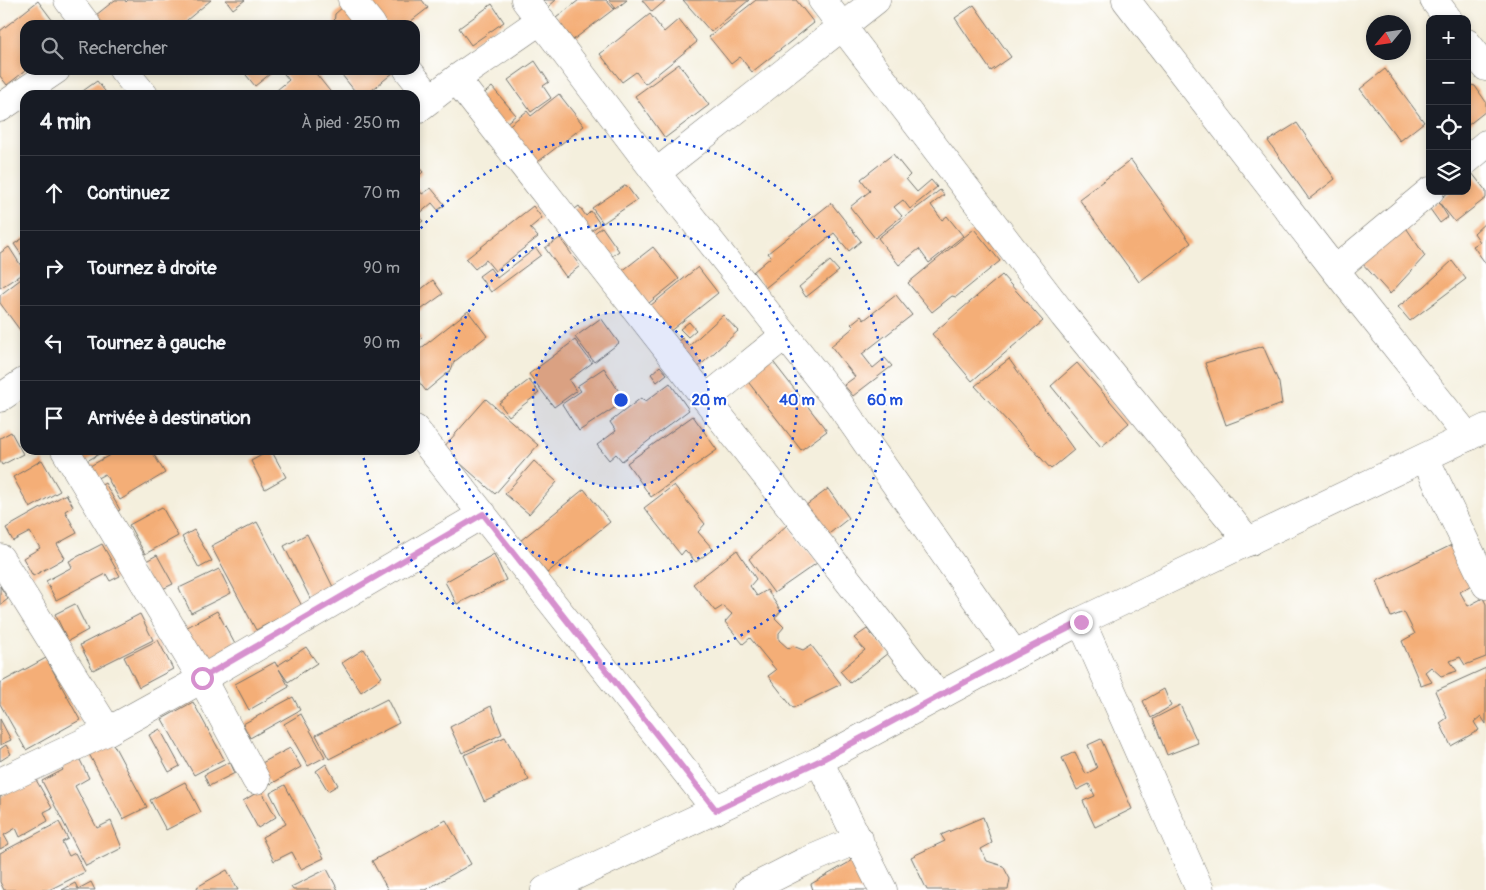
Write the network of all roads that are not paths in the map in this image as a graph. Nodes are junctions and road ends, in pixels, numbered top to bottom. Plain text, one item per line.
1 (352, 0) edge
2 (822, 0) edge
3 (876, 0) edge
4 (1126, 0) edge
5 (1434, 0) edge
6 (533, 10) edge
7 (1445, 15) edge
8 (368, 20) edge
9 (843, 26) junction
10 (1471, 48) edge
11 (1486, 67) edge
12 (49, 75) edge
13 (127, 75) edge
14 (410, 75) edge
15 (456, 79) junction
16 (27, 90) edge
17 (140, 90) edge
18 (417, 90) edge
19 (20, 94) edge
20 (423, 105) edge
21 (0, 108) edge
22 (1486, 144) edge
23 (1471, 157) edge
24 (656, 173) junction
25 (1426, 194) edge
26 (1335, 270) junction
27 (785, 336) junction
28 (20, 385) edge
29 (0, 398) edge
30 (706, 399) junction
31 (1477, 432) edge
32 (420, 435) edge
33 (68, 455) edge
34 (1425, 458) junction
35 (483, 514) junction
36 (1249, 542) junction
37 (0, 558) edge
38 (1486, 584) edge
39 (1081, 622) junction
40 (1015, 655) junction
41 (202, 678) junction
42 (939, 697) junction
43 (108, 731) junction
44 (819, 761) junction
45 (256, 780) dead end
46 (0, 782) edge
47 (716, 810) junction
48 (859, 839) junction
49 (545, 890) edge
50 (749, 890) edge
51 (883, 890) edge
52 (1200, 890) edge

1 - 8 street
2 - 9 street
3 - 9 street
4 - 26 street
5 - 7 street
6 - 15 street
6 - 24 street
9 - 24 street
9 - 36 street
10 - 11 street
12 - 16 street
13 - 17 street
14 - 18 street
15 - 20 street
15 - 30 street
19 - 21 street
22 - 23 street
24 - 27 street
25 - 26 street
26 - 31 street
27 - 30 street
27 - 40 street
28 - 29 street
30 - 42 street
31 - 34 street
32 - 35 street
33 - 41 street
34 - 36 street
34 - 38 street
35 - 41 street
35 - 47 street
36 - 39 street
37 - 43 street
39 - 40 street
39 - 52 street
40 - 42 street
41 - 43 street
41 - 45 street
42 - 44 street
43 - 46 street
44 - 47 street
44 - 48 street
47 - 49 street
48 - 50 street
48 - 51 street

